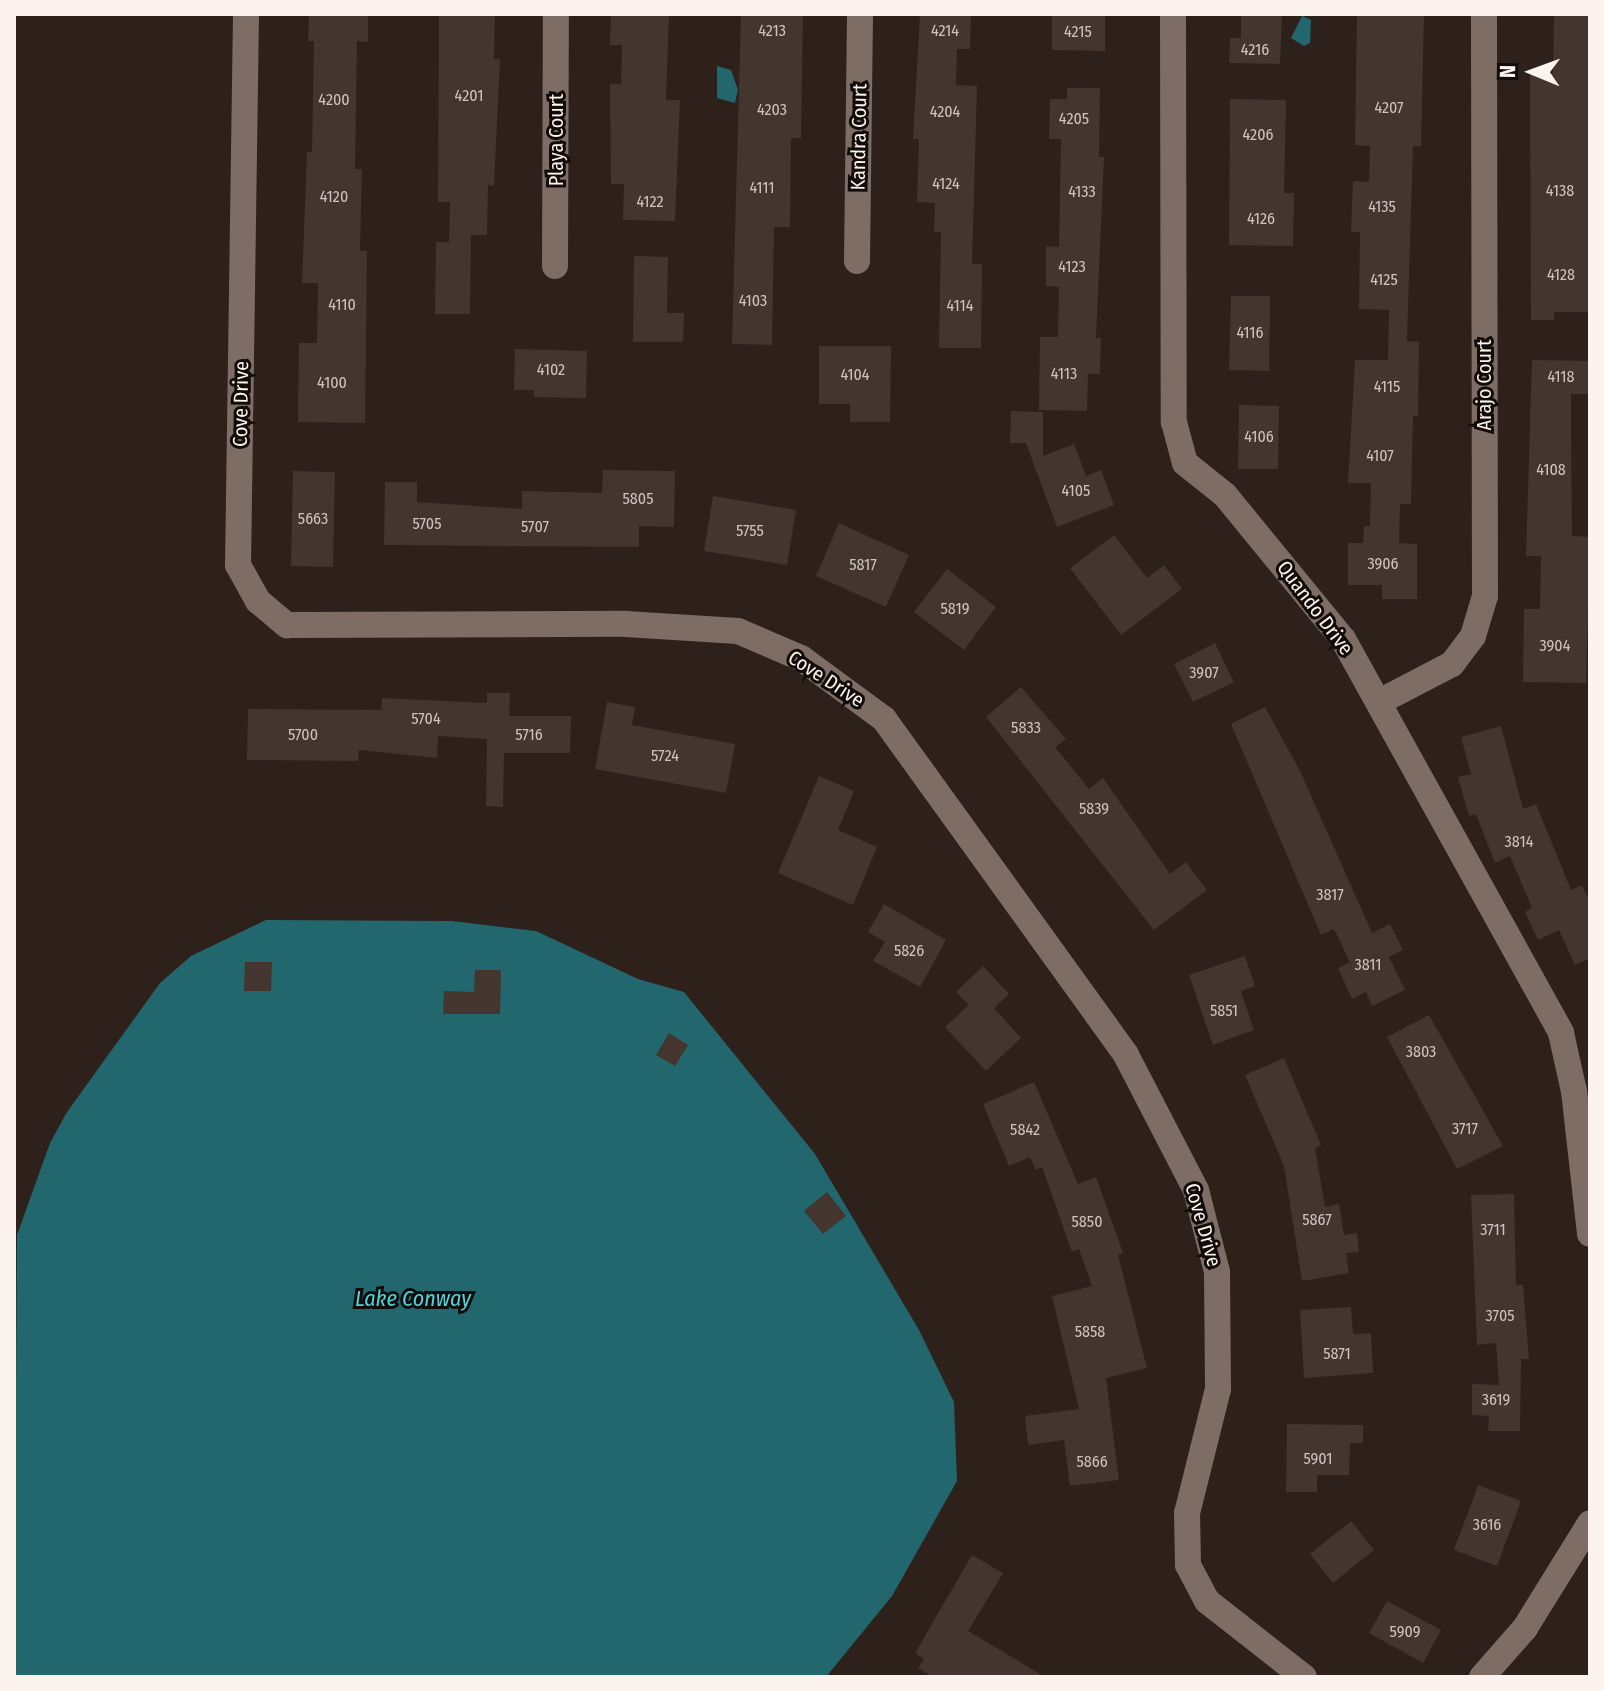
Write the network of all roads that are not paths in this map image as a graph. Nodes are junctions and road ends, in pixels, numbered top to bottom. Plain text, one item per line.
1 (246, 14) edge
2 (556, 14) edge
3 (860, 14) edge
4 (1173, 14) edge
5 (1484, 14) edge
6 (857, 261) dead end
7 (555, 266) dead end
8 (1379, 702) junction
9 (1582, 1087) edge
10 (1590, 1234) edge
11 (1590, 1523) edge
12 (1304, 1677) edge
13 (1482, 1677) edge

1 - 12 street, Cove Drive
2 - 7 street, Playa Court
3 - 6 street, Kandra Court
4 - 8 street, Quando Drive
5 - 8 street, Arajo Court
8 - 9 street, Quando Drive
9 - 10 street, Quando Drive
11 - 13 street

